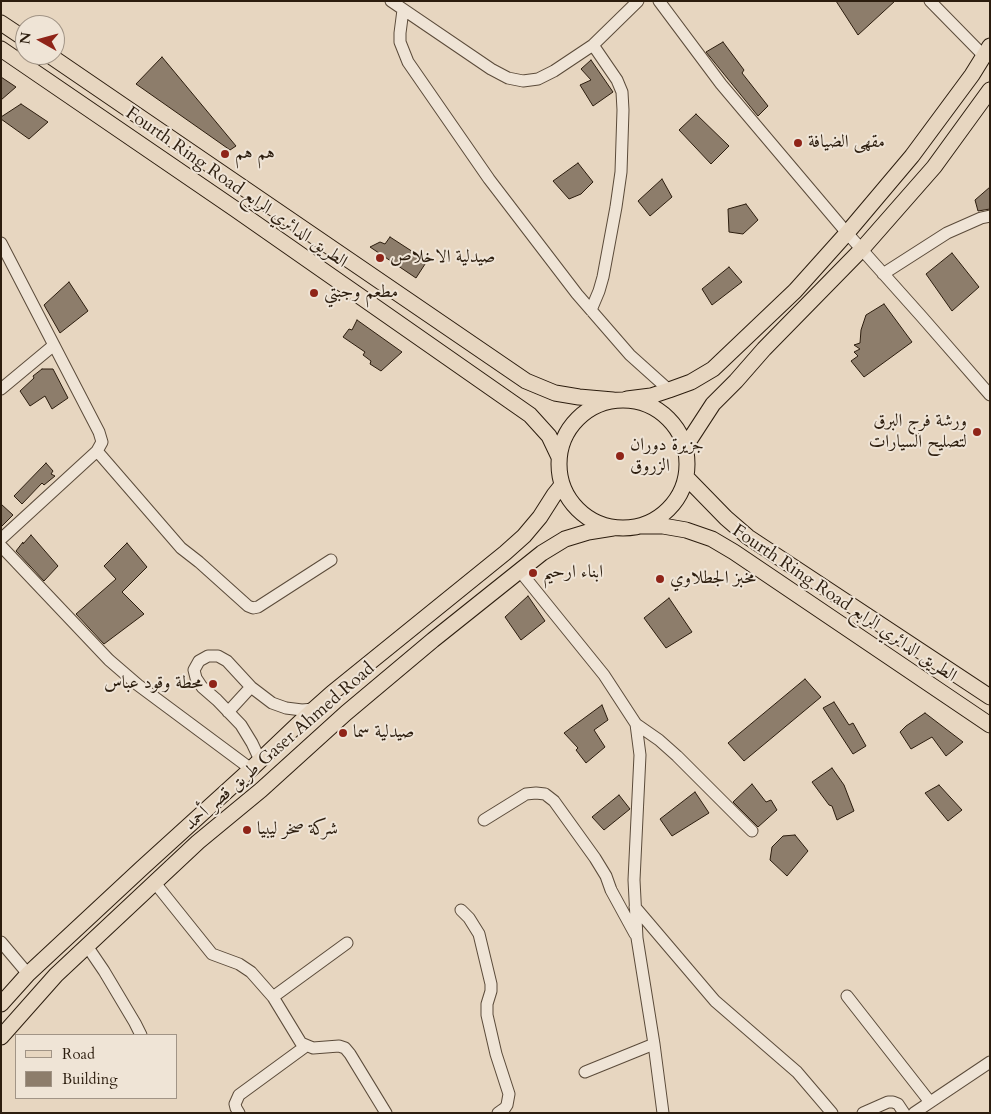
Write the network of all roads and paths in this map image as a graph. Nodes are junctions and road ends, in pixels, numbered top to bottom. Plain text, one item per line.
1 (391, 1) edge
2 (638, 1) edge
3 (659, 1) edge
4 (930, 1) edge
5 (403, 10) junction
6 (1, 23) edge
7 (15, 32) edge
8 (593, 45) junction
9 (1, 49) edge
10 (987, 51) edge
11 (64, 65) edge
12 (990, 90) edge
13 (990, 216) edge
14 (847, 233) junction
15 (1, 243) edge
16 (862, 249) junction
17 (883, 274) junction
18 (591, 310) junction
19 (54, 345) junction
20 (1, 389) edge
21 (669, 390) junction
22 (990, 395) edge
23 (620, 400) junction
24 (686, 447) junction
25 (96, 451) junction
26 (560, 457) junction
27 (686, 477) junction
28 (562, 485) junction
29 (641, 526) junction
30 (613, 528) junction
31 (1, 538) edge
32 (1, 546) edge
33 (331, 560) dead end
34 (519, 570) junction
35 (251, 687) junction
36 (990, 697) edge
37 (314, 709) junction
38 (228, 712) junction
39 (636, 724) junction
40 (990, 725) edge
41 (256, 765) junction
42 (484, 820) dead end
43 (752, 831) dead end
44 (154, 883) junction
45 (635, 907) junction
46 (461, 910) dead end
47 (637, 938) junction
48 (1, 942) edge
49 (347, 943) dead end
50 (87, 946) junction
51 (28, 974) junction
52 (847, 996) dead end
53 (273, 997) junction
54 (1, 1004) edge
55 (140, 1034) edge
56 (1, 1037) edge
57 (654, 1044) junction
58 (306, 1046) junction
59 (990, 1062) edge
60 (585, 1072) dead end
61 (930, 1102) junction
62 (240, 1113) edge
63 (386, 1113) edge
64 (498, 1113) edge
65 (663, 1113) edge
66 (832, 1113) edge
67 (863, 1113) edge
68 (904, 1113) edge
69 (914, 1113) edge

1 - 5 street
2 - 8 street
3 - 14 street
4 - 10 street
5 - 8 street
5 - 18 street
6 - 7 main road
8 - 18 street
9 - 26 main road, Fourth Ring Road الطريق الدائري الرابع
10 - 14 main road
11 - 23 main road, Fourth Ring Road الطريق الدائري الرابع
12 - 16 main road
13 - 17 street
14 - 16 street
14 - 21 main road
15 - 19 street
16 - 17 street
16 - 24 main road
17 - 22 street
18 - 21 street
19 - 20 street
19 - 25 street
21 - 23 main road
23 - 24 main road
23 - 26 main road
24 - 27 main road
25 - 31 street
25 - 33 street
26 - 28 main road
27 - 29 main road
27 - 36 main road
28 - 30 main road
28 - 37 main road, طريق قصر أحمد Gaser Ahmed Road
29 - 30 main road
29 - 40 main road, Fourth Ring Road الطريق الدائري الرابع
30 - 34 main road, طريق قصر أحمد Gaser Ahmed Road
32 - 41 street
34 - 39 street
34 - 44 main road, طريق قصر أحمد Gaser Ahmed Road
35 - 37 street
35 - 38 street
35 - 38 street
37 - 41 main road, طريق قصر أحمد Gaser Ahmed Road
38 - 41 street
39 - 43 street
39 - 45 street
41 - 51 main road, طريق قصر أحمد Gaser Ahmed Road
42 - 47 street
44 - 50 main road, طريق قصر أحمد Gaser Ahmed Road
44 - 53 street
45 - 47 street
45 - 66 street
46 - 64 street
47 - 57 street
48 - 51 street
49 - 53 street
50 - 55 street
50 - 56 main road, طريق قصر أحمد Gaser Ahmed Road
51 - 54 main road, طريق قصر أحمد Gaser Ahmed Road
52 - 61 street
53 - 58 street
57 - 60 street
57 - 65 street
58 - 62 street
58 - 63 street
59 - 61 street
61 - 69 street
67 - 68 street

